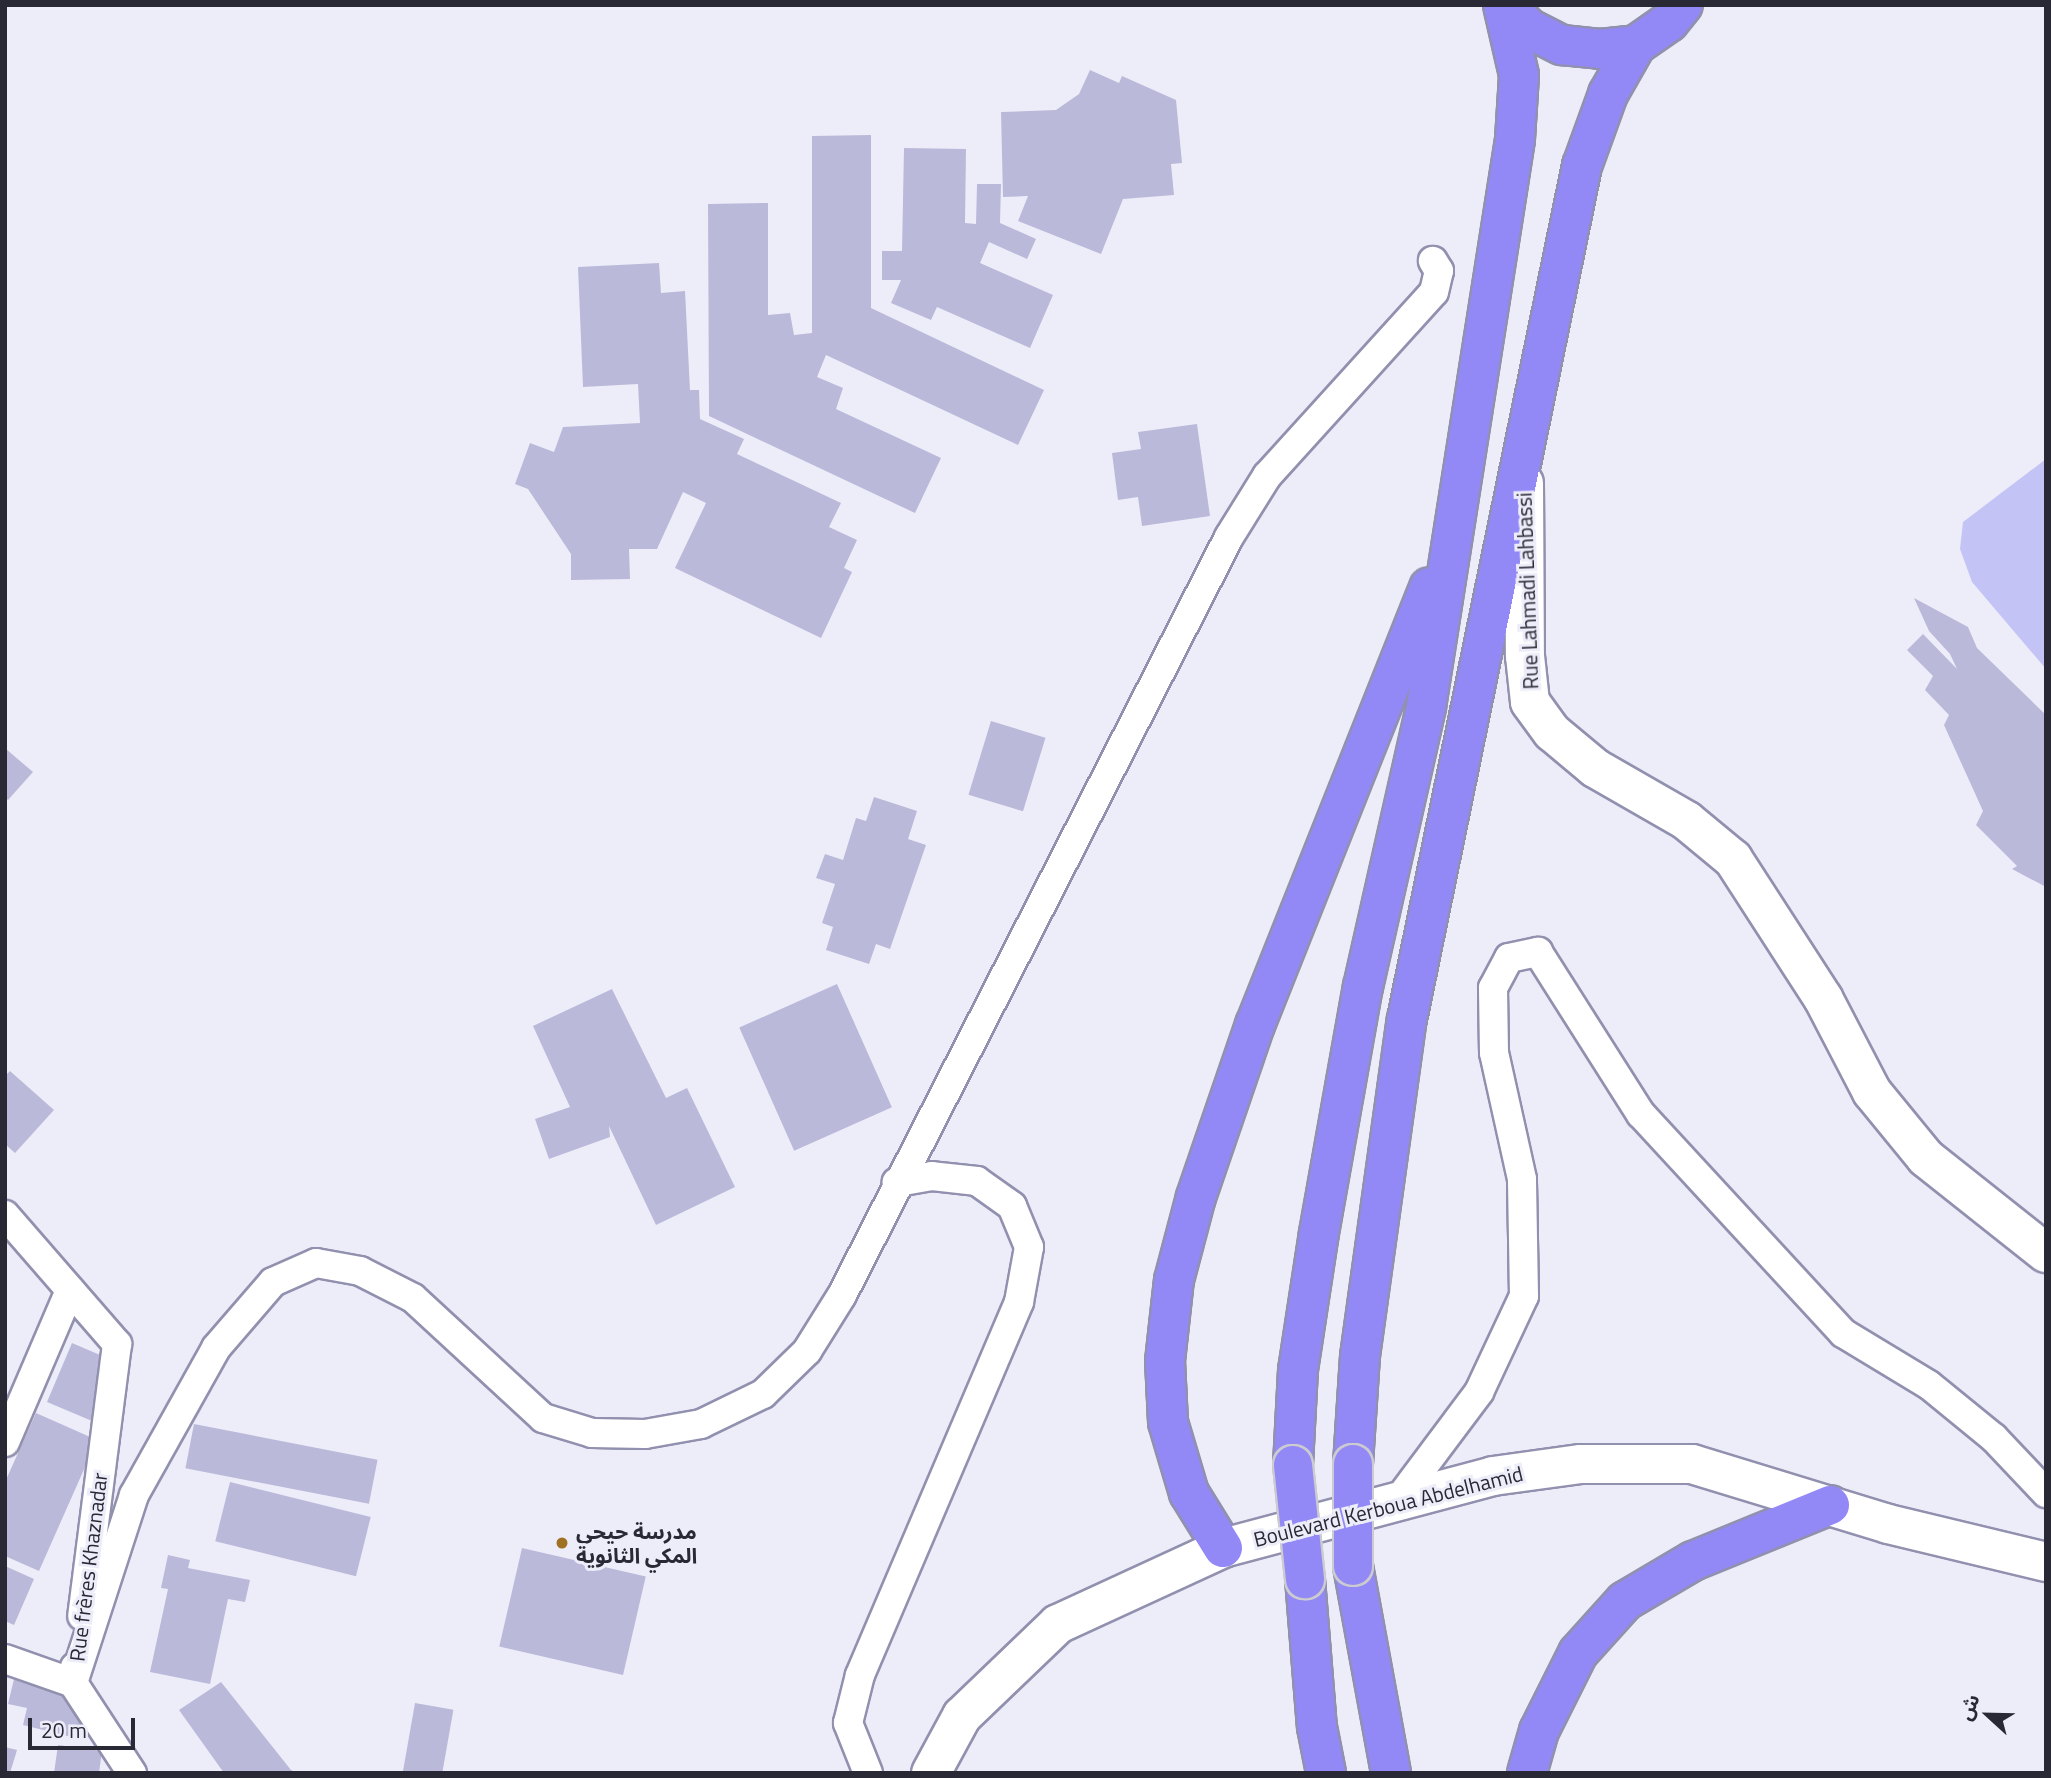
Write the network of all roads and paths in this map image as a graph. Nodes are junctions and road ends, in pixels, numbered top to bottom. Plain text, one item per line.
1 (1504, 5) edge
2 (1683, 5) edge
3 (1636, 44) junction
4 (1433, 261) dead end
5 (1523, 450) junction
6 (1454, 523) junction
7 (897, 1182) junction
8 (5, 1216) edge
9 (2046, 1253) edge
10 (70, 1290) junction
11 (5, 1442) edge
12 (2046, 1493) edge
13 (1399, 1499) junction
14 (1830, 1505) junction
15 (1223, 1548) junction
16 (2046, 1562) edge
17 (5, 1658) edge
18 (73, 1683) junction
19 (132, 1773) edge
20 (868, 1773) edge
21 (931, 1773) edge
22 (1326, 1773) edge
23 (1391, 1773) edge
24 (1527, 1773) edge

1 - 3 highway
1 - 6 highway
2 - 3 highway
3 - 5 highway
4 - 7 street
5 - 9 main road, Rue Lahmadi Lahbassi
5 - 23 highway, bridge
6 - 15 highway
6 - 22 highway, bridge
7 - 18 street
7 - 20 street
8 - 10 street
10 - 11 street
10 - 18 street, Rue frères Khaznadar
12 - 13 street
13 - 14 main road, Boulevard Kerboua Abdelhamid
13 - 15 main road, Boulevard Kerboua Abdelhamid
14 - 16 main road, Boulevard Kerboua Abdelhamid
14 - 24 highway
15 - 21 main road, Boulevard Kerboua Abdelhamid
17 - 18 street
18 - 19 street, Rue frères Khaznadar

